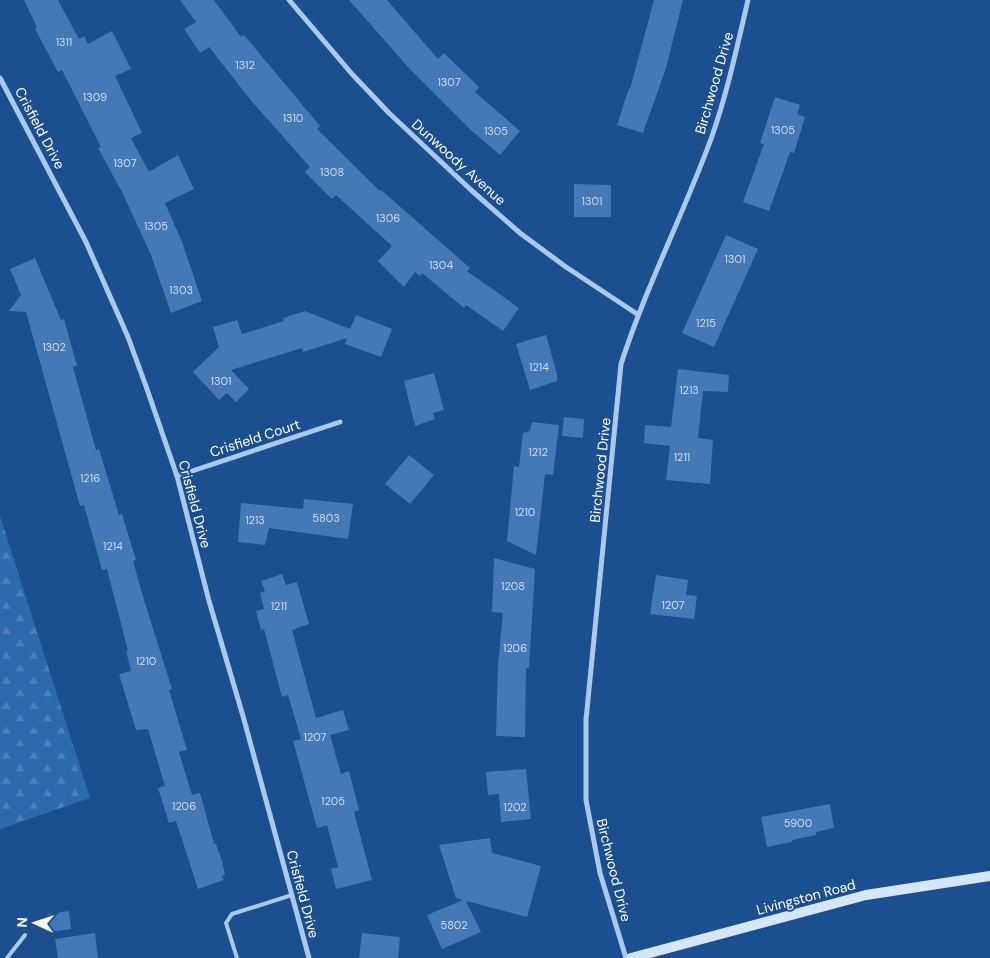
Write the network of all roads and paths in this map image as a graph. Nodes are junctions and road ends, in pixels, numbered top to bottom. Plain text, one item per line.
1 (289, 0) edge
2 (748, 0) edge
3 (0, 78) edge
4 (638, 314) junction
5 (340, 422) dead end
6 (177, 476) junction
7 (990, 876) edge
8 (292, 895) junction
9 (25, 935) dead end
10 (7, 958) edge
11 (237, 958) edge
12 (309, 958) edge
13 (626, 958) edge
14 (631, 958) edge

1 - 4 street, Dunwoody Avenue
2 - 4 street, Birchwood Drive
3 - 6 street, Crisfield Drive
4 - 13 street, Birchwood Drive
5 - 6 street, Crisfield Court
6 - 8 street, Crisfield Drive
7 - 14 main road, Livingston Road
8 - 11 lane
8 - 12 street, Crisfield Drive
9 - 10 lane

